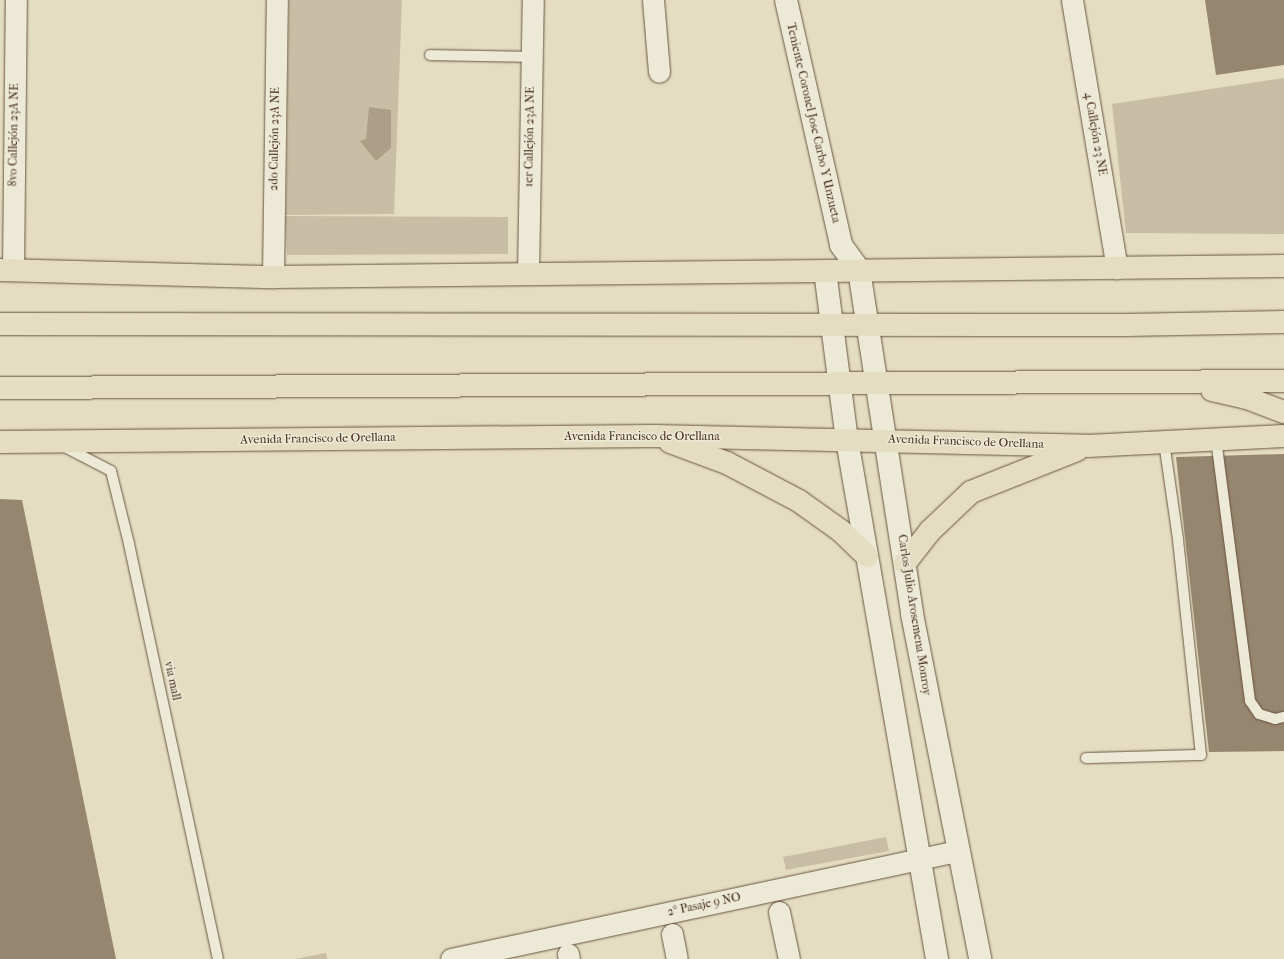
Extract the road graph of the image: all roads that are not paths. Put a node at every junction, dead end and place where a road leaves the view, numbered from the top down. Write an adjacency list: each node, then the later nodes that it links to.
1 (16, 0): 13 (street, 8vo Callejón 23A NE)
2 (277, 0): 17 (street, 2do Callejón 23A NE)
3 (533, 0): 8 (street, 1er Callejón 23A NE)
4 (653, 0): 9 (street)
5 (786, 0): 10 (main road, Teniente Coronel Jose Carbo Y Unzueta)
6 (1072, 0): 12 (street, 4 Callejón 23 NE)
7 (430, 55): 8 (lane)
8 (532, 57): 16 (street, 1er Callejón 23A NE)
9 (659, 72)
10 (841, 245): 14 (main road, Teniente Coronel Jose Carbo Y Unzueta); 15 (main road)
11 (1284, 266): 12 (main road)
12 (1117, 268): 14 (main road)
13 (6, 270): 17 (main road)
14 (859, 270): 15 (main road); 21 (main road, Carlos Julio Arosemena Monroy)
15 (825, 271): 16 (main road); 20 (main road)
16 (528, 274): 17 (main road)
17 (273, 277)
18 (1284, 322): 21 (main road)
19 (0, 324): 20 (main road)
20 (832, 324): 21 (main road); 24 (main road)
21 (868, 325): 25 (main road, Carlos Julio Arosemena Monroy)
22 (1284, 381): 23 (main road)
23 (1180, 382): 25 (main road); 27 (main road)
24 (839, 383): 25 (main road); 26 (main road); 31 (main road)
25 (876, 383): 32 (main road, Carlos Julio Arosemena Monroy)
26 (0, 388)
27 (1284, 412)
28 (654, 436): 31 (main road, Avenida Francisco de Orellana); 34 (main road, Avenida Francisco de Orellana); 37 (main road)
29 (1284, 436): 30 (main road, Avenida Francisco de Orellana)
30 (1216, 439): 35 (main road, Avenida Francisco de Orellana); 39 (lane)
31 (847, 440): 32 (main road, Avenida Francisco de Orellana); 37 (main road)
32 (886, 440): 36 (main road, Avenida Francisco de Orellana); 38 (main road, Carlos Julio Arosemena Monroy)
33 (0, 442): 34 (main road, Avenida Francisco de Orellana)
34 (54, 442): 45 (lane, via mall)
35 (1164, 442): 36 (main road, Avenida Francisco de Orellana); 40 (lane)
36 (1088, 446): 38 (main road)
37 (867, 556): 42 (main road)
38 (905, 563): 41 (main road, Carlos Julio Arosemena Monroy)
39 (1284, 717)
40 (1086, 758)
41 (957, 851): 42 (street, 2° Pasaje 9 NO); 50 (main road, Carlos Julio Arosemena Monroy)
42 (920, 859): 46 (street, 2° Pasaje 9 NO); 49 (main road)
43 (779, 912): 48 (street)
44 (672, 934): 47 (street)
45 (218, 959)
46 (451, 959)
47 (677, 959)
48 (789, 959)
49 (937, 959)
50 (980, 959)

